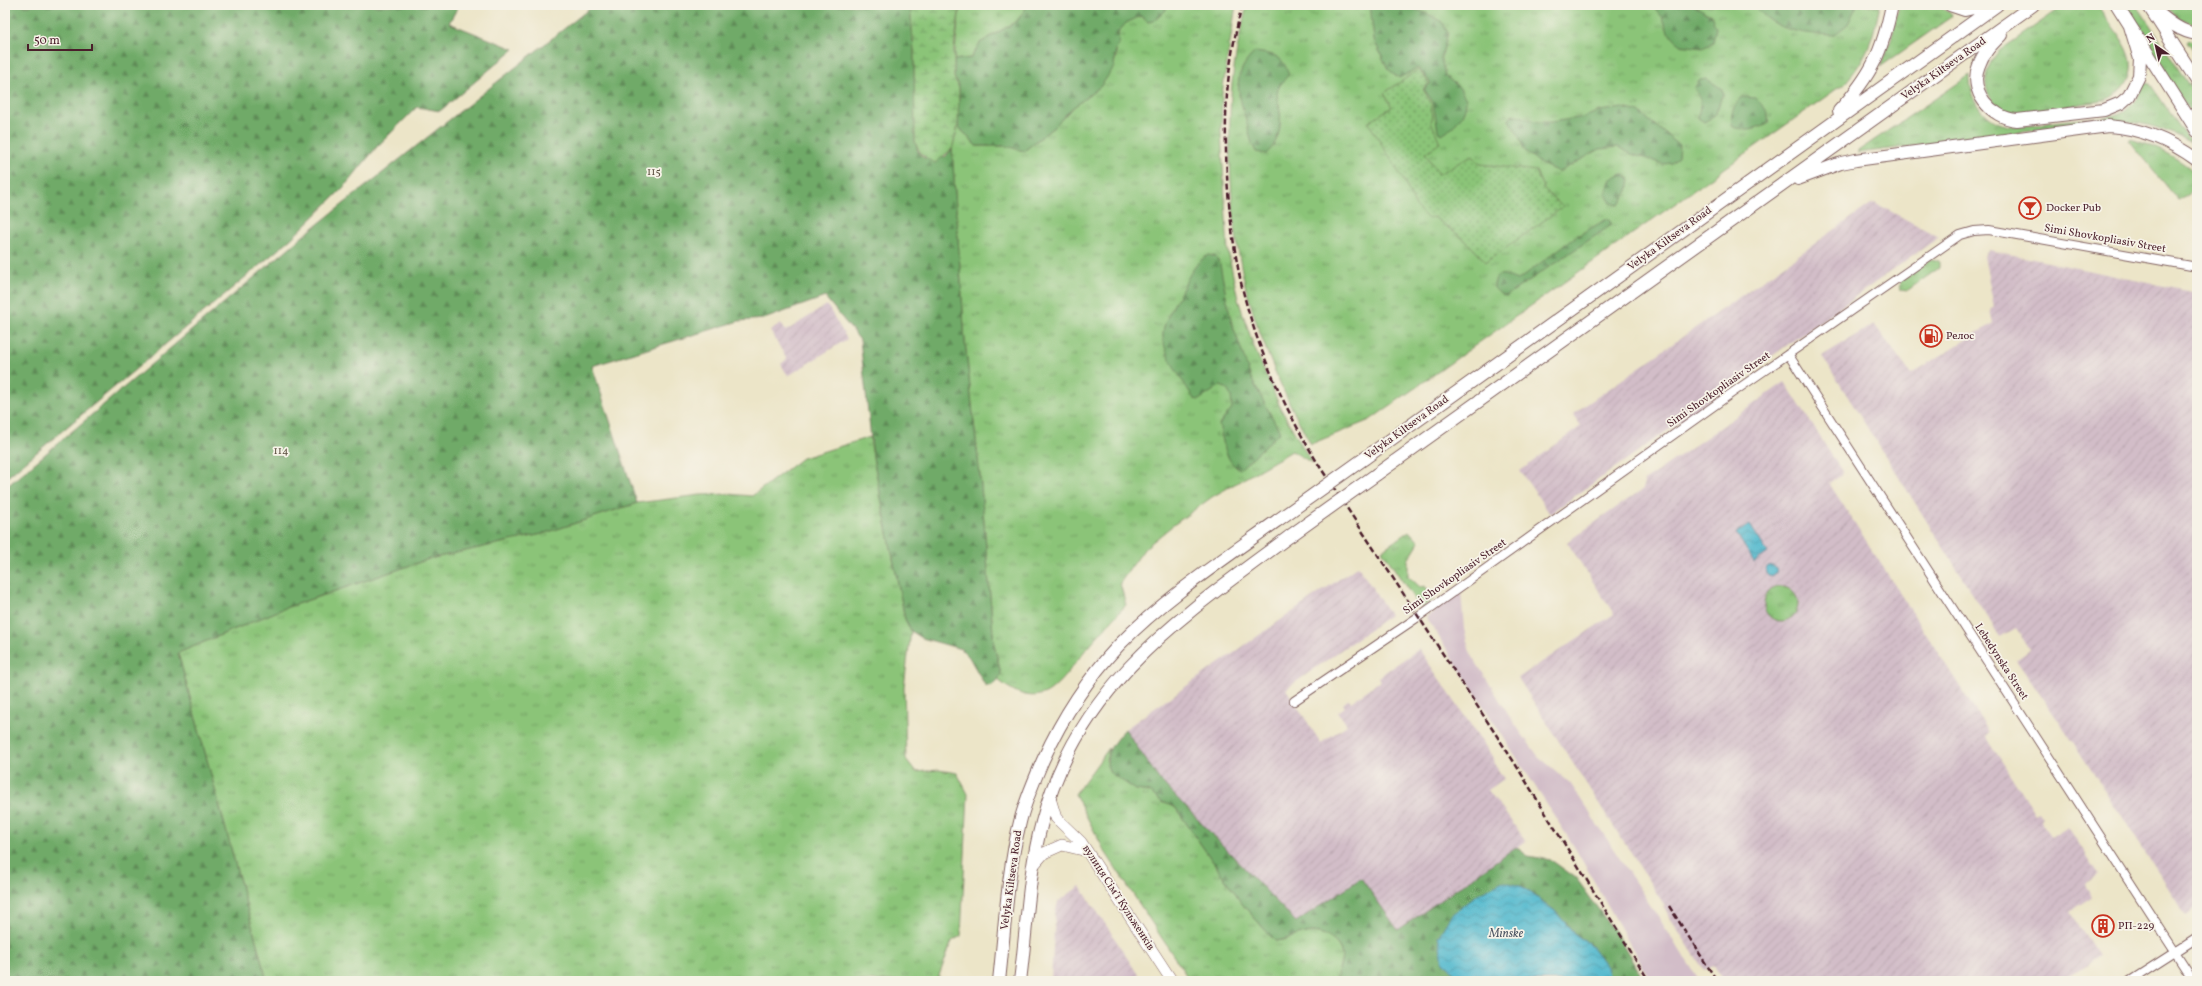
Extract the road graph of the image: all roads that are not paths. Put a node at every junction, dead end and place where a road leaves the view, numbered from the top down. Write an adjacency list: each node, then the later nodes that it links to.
1 (1892, 5): 12 (main road)
2 (1950, 5): 3 (main road)
3 (1987, 5)
4 (1998, 5): 12 (main road, Velyka Kiltseva Road)
5 (2033, 5): 8 (main road, Velyka Kiltseva Road)
6 (2117, 5): 9 (main road)
7 (2149, 5): 10 (main road); 11 (main road)
8 (2016, 17): 9 (main road); 15 (main road, Velyka Kiltseva Road)
9 (2130, 26): 13 (main road)
10 (2197, 34)
11 (2197, 81)
12 (1826, 127): 24 (main road, Velyka Kiltseva Road, bridge)
13 (2197, 131)
14 (2197, 160): 15 (main road)
15 (1776, 188): 19 (main road, Velyka Kiltseva Road, bridge)
16 (2197, 267): 17 (street, Simi Shovkopliasiv Street)
17 (1788, 354): 18 (street, Simi Shovkopliasiv Street); 23 (street, Lebedynska Street)
18 (1294, 701)
19 (1050, 798): 20 (main road, вулиця Сімʼї Кульженків); 21 (main road, Velyka Kiltseva Road)
20 (1087, 851): 21 (main road); 26 (main road, вулиця Сімʼї Кульженків)
21 (1032, 867): 25 (main road, Velyka Kiltseva Road)
22 (2197, 938): 23 (street)
23 (2175, 952): 27 (street); 28 (street, Lebedynska Street)
24 (999, 981)
25 (1020, 981)
26 (1172, 981)
27 (2130, 981)
28 (2194, 981)

